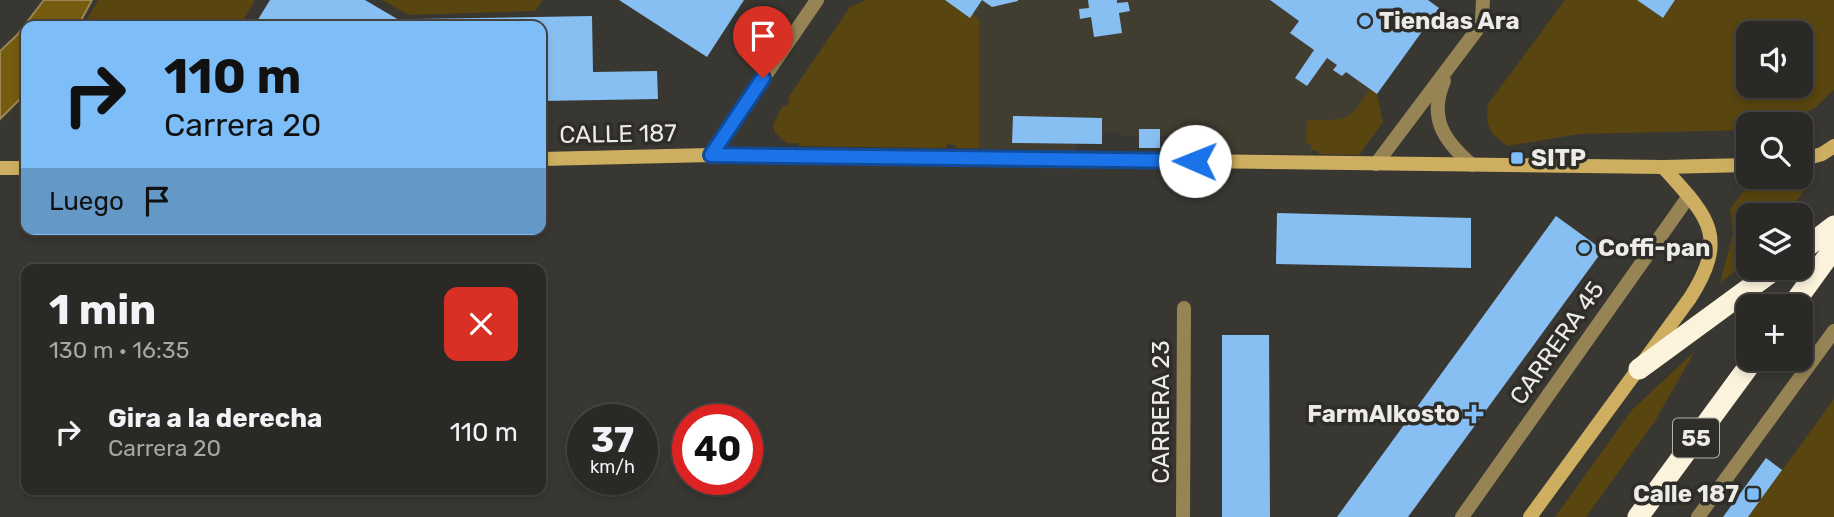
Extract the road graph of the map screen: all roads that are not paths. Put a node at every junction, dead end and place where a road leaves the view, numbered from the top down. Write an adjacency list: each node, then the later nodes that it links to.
1 (817, 0): 5 (street)
2 (1483, 0): 3 (street)
3 (1451, 64): 8 (street); 9 (street)
4 (1834, 146): 6 (street)
5 (711, 155): 7 (street, CALLE 187); 8 (street, CALLE 187)
6 (1813, 157)
7 (546, 159)
8 (1376, 164): 9 (street, CALLE 187)
9 (1472, 165): 11 (street, CALLE 187)
10 (1736, 165): 11 (street, CALLE 187)
11 (1663, 167): 14 (street)
12 (0, 168): 13 (street)
13 (21, 168)
14 (1689, 196): 22 (street); 25 (street, CARRERA 45)
15 (1834, 226): 16 (highway)
16 (1813, 242)
17 (1834, 248): 19 (highway)
18 (1761, 280): 22 (highway)
19 (1801, 294)
20 (1184, 308): 24 (street, CARRERA 23)
21 (1834, 331): 28 (street)
22 (1639, 369): 26 (street)
23 (1745, 371): 27 (highway, 55)
24 (1183, 517)
25 (1462, 517)
26 (1530, 517)
27 (1638, 517)
28 (1698, 517)

